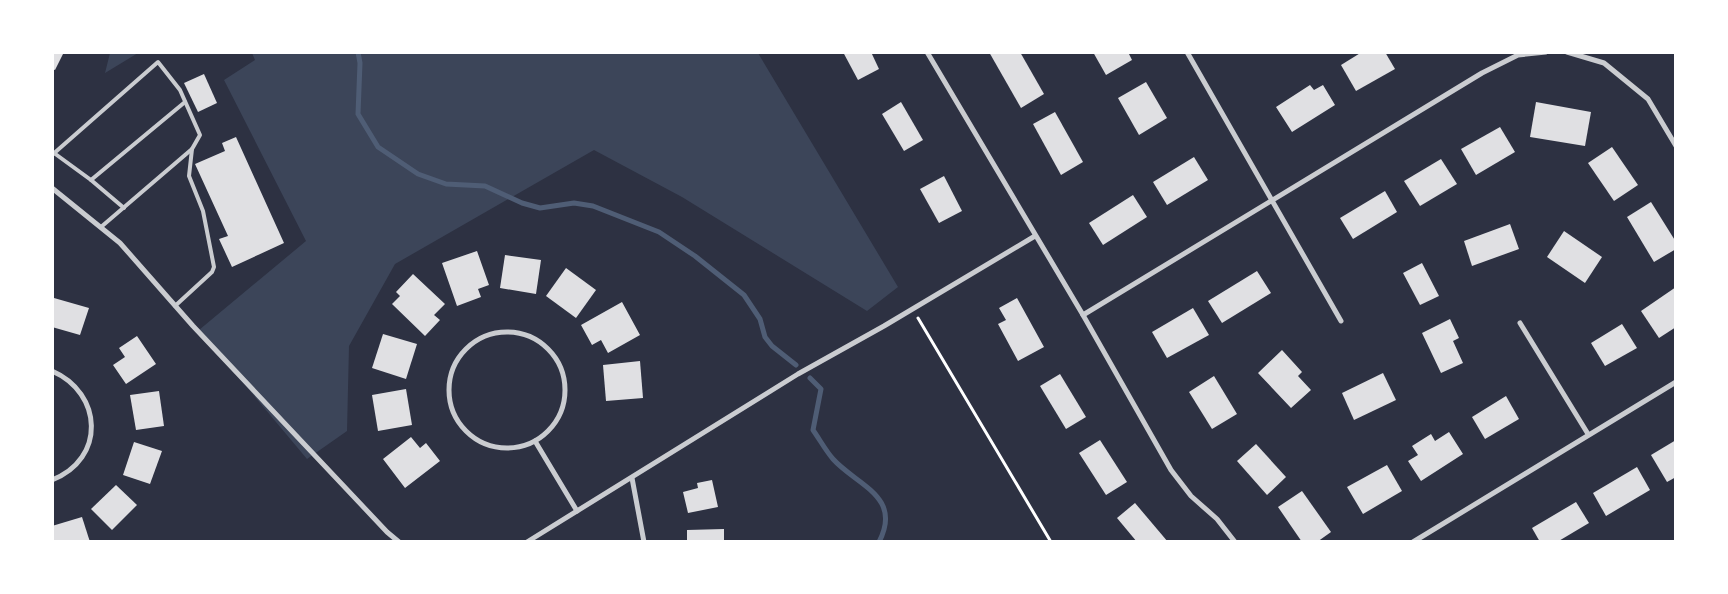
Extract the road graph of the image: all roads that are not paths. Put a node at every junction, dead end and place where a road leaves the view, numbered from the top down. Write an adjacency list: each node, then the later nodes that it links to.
1 (928, 52): 14 (street)
2 (1187, 52): 11 (street)
3 (1546, 52): 11 (street)
4 (1566, 52): 6 (street)
5 (185, 102): 7 (lane); 8 (lane); 9 (lane)
6 (1676, 146)
7 (192, 149): 12 (lane); 15 (lane)
8 (53, 154): 9 (lane)
9 (91, 180): 12 (lane)
10 (52, 188): 13 (street)
11 (1273, 200): 16 (street); 17 (street)
12 (124, 208): 13 (lane)
13 (101, 227): 15 (street)
14 (1034, 236): 16 (street); 23 (street)
15 (176, 306): 26 (street)
16 (1084, 315): 29 (street)
17 (1341, 321)
18 (1520, 323): 21 (street)
19 (52, 370): 24 (street)
20 (1676, 382): 21 (street)
21 (1588, 434): 30 (street)
22 (535, 441): 22 (street); 25 (street)
23 (632, 478): 25 (street); 28 (street)
24 (52, 480)
25 (577, 511): 27 (street)
26 (399, 542)
27 (527, 542)
28 (644, 542)
29 (1235, 542)
30 (1413, 542)

